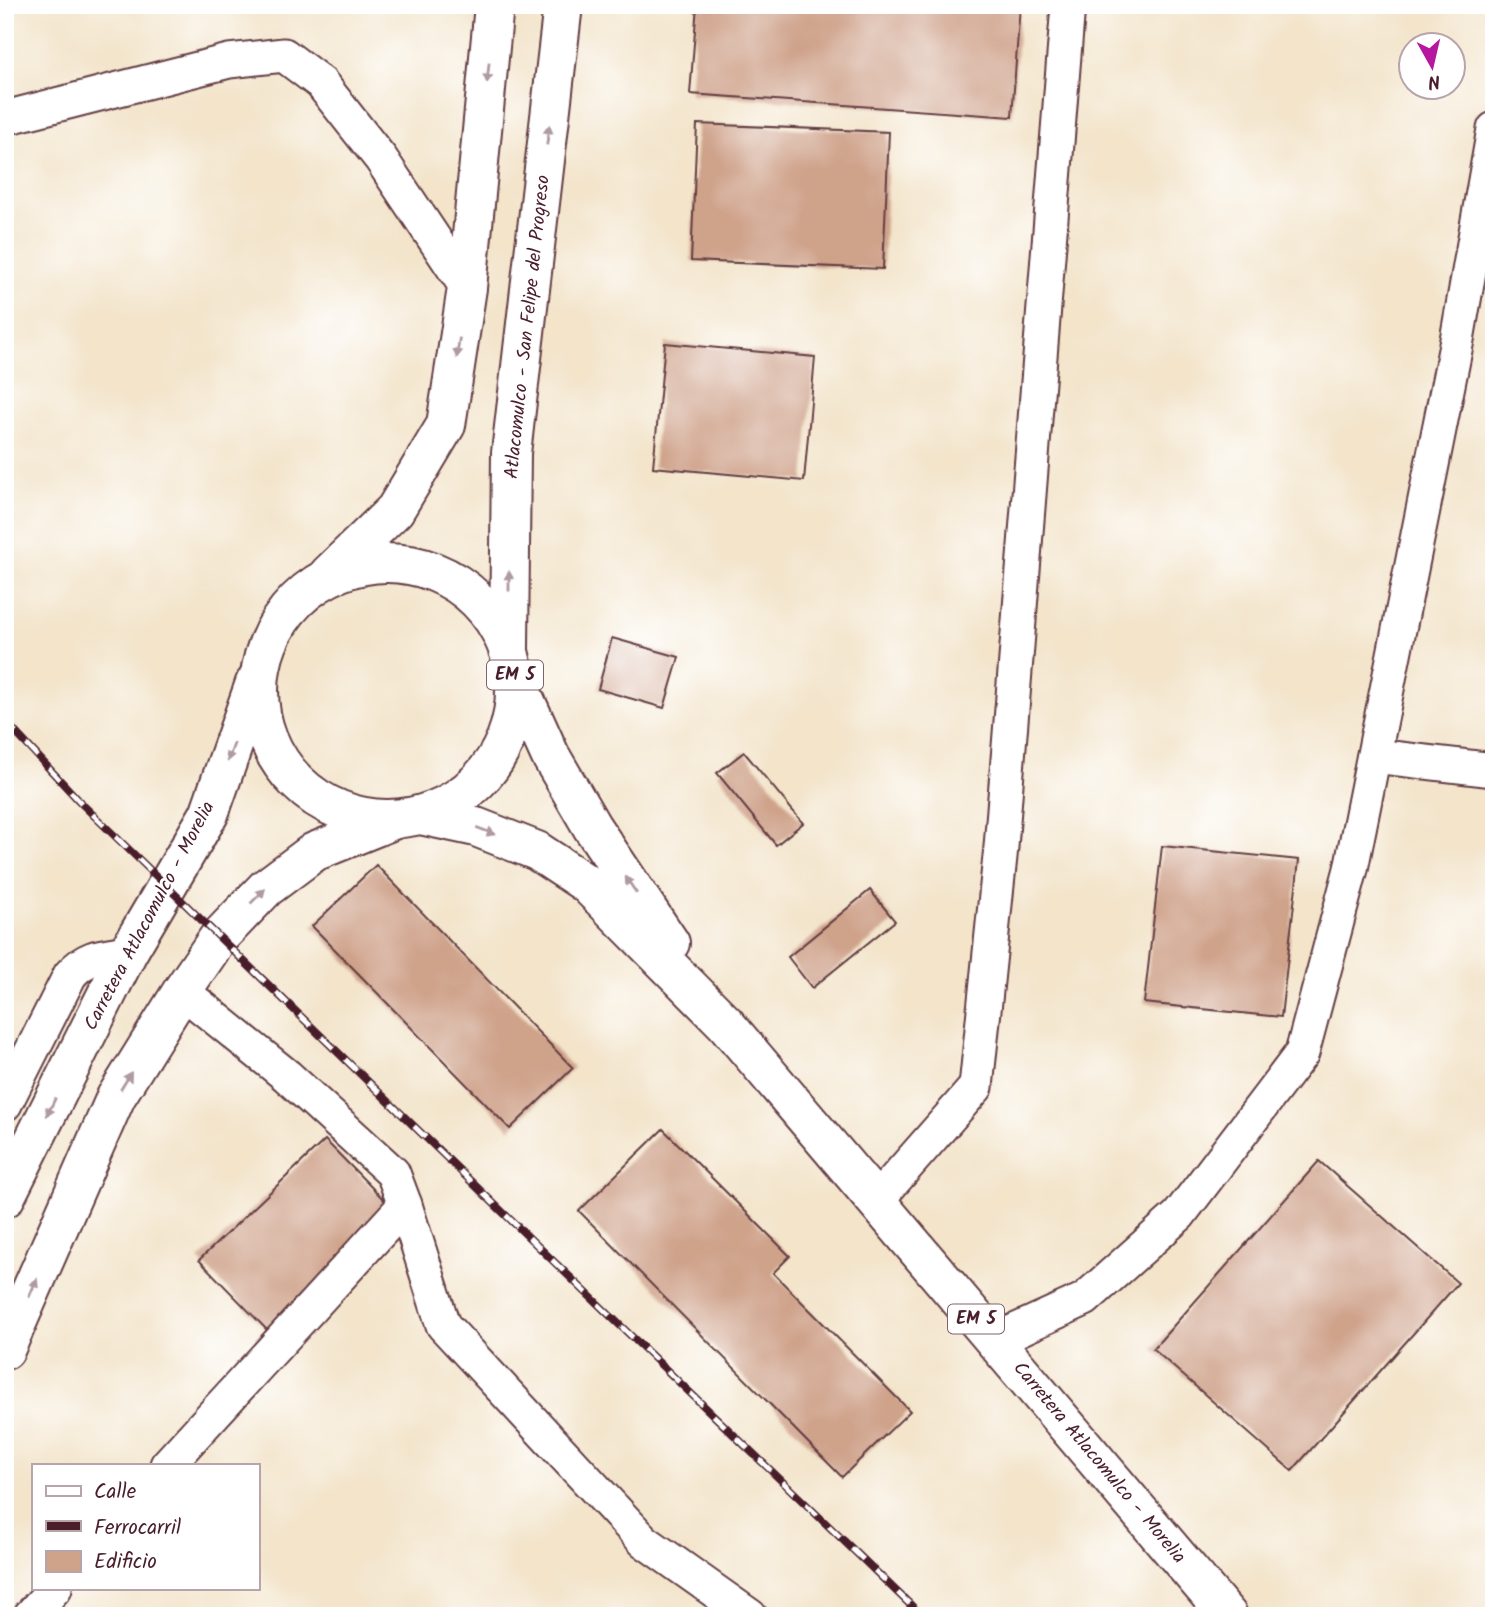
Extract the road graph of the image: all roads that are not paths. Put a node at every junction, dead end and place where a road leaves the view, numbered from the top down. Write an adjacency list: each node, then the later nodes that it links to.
1 (494, 5): 6 (main road, one-way to 6)
2 (563, 5): 9 (main road, Atlacomulco - San Felipe del Progreso, one-way to 2)
3 (1068, 5): 18 (street)
4 (5, 118): 6 (street)
5 (1494, 129): 10 (street)
6 (467, 288): 7 (main road, one-way to 7)
7 (321, 582): 8 (main road, EM 5); 9 (main road, EM 5)
8 (262, 664): 12 (main road, EM 5); 13 (main road, Carretera Atlacomulco - Morelia / EM 5, one-way to 13)
9 (513, 665): 12 (main road, EM 5); 15 (main road, Carretera Atlacomulco - Morelia / EM 5, one-way to 9)
10 (1374, 756): 11 (street); 20 (street)
11 (1494, 770)
12 (408, 817): 14 (main road, EM 5, one-way to 12); 15 (main road, Carretera Atlacomulco - Morelia / EM 5, one-way to 15)
13 (128, 952): 16 (street); 17 (main road, Carretera Atlacomulco - Morelia / EM 5, one-way to 17)
14 (182, 991): 19 (street); 21 (main road, EM 5, one-way to 14)
15 (725, 1023): 18 (main road, Carretera Atlacomulco - Morelia / EM 5)
16 (5, 1104)
17 (5, 1198)
18 (876, 1201): 20 (main road, Carretera Atlacomulco - Morelia / EM 5)
19 (405, 1205): 22 (street); 25 (street)
20 (995, 1340): 26 (main road, Carretera Atlacomulco - Morelia / EM 5)
21 (5, 1350)
22 (168, 1464)
23 (53, 1590): 24 (street)
24 (30, 1616)
25 (750, 1616)
26 (1228, 1616)

